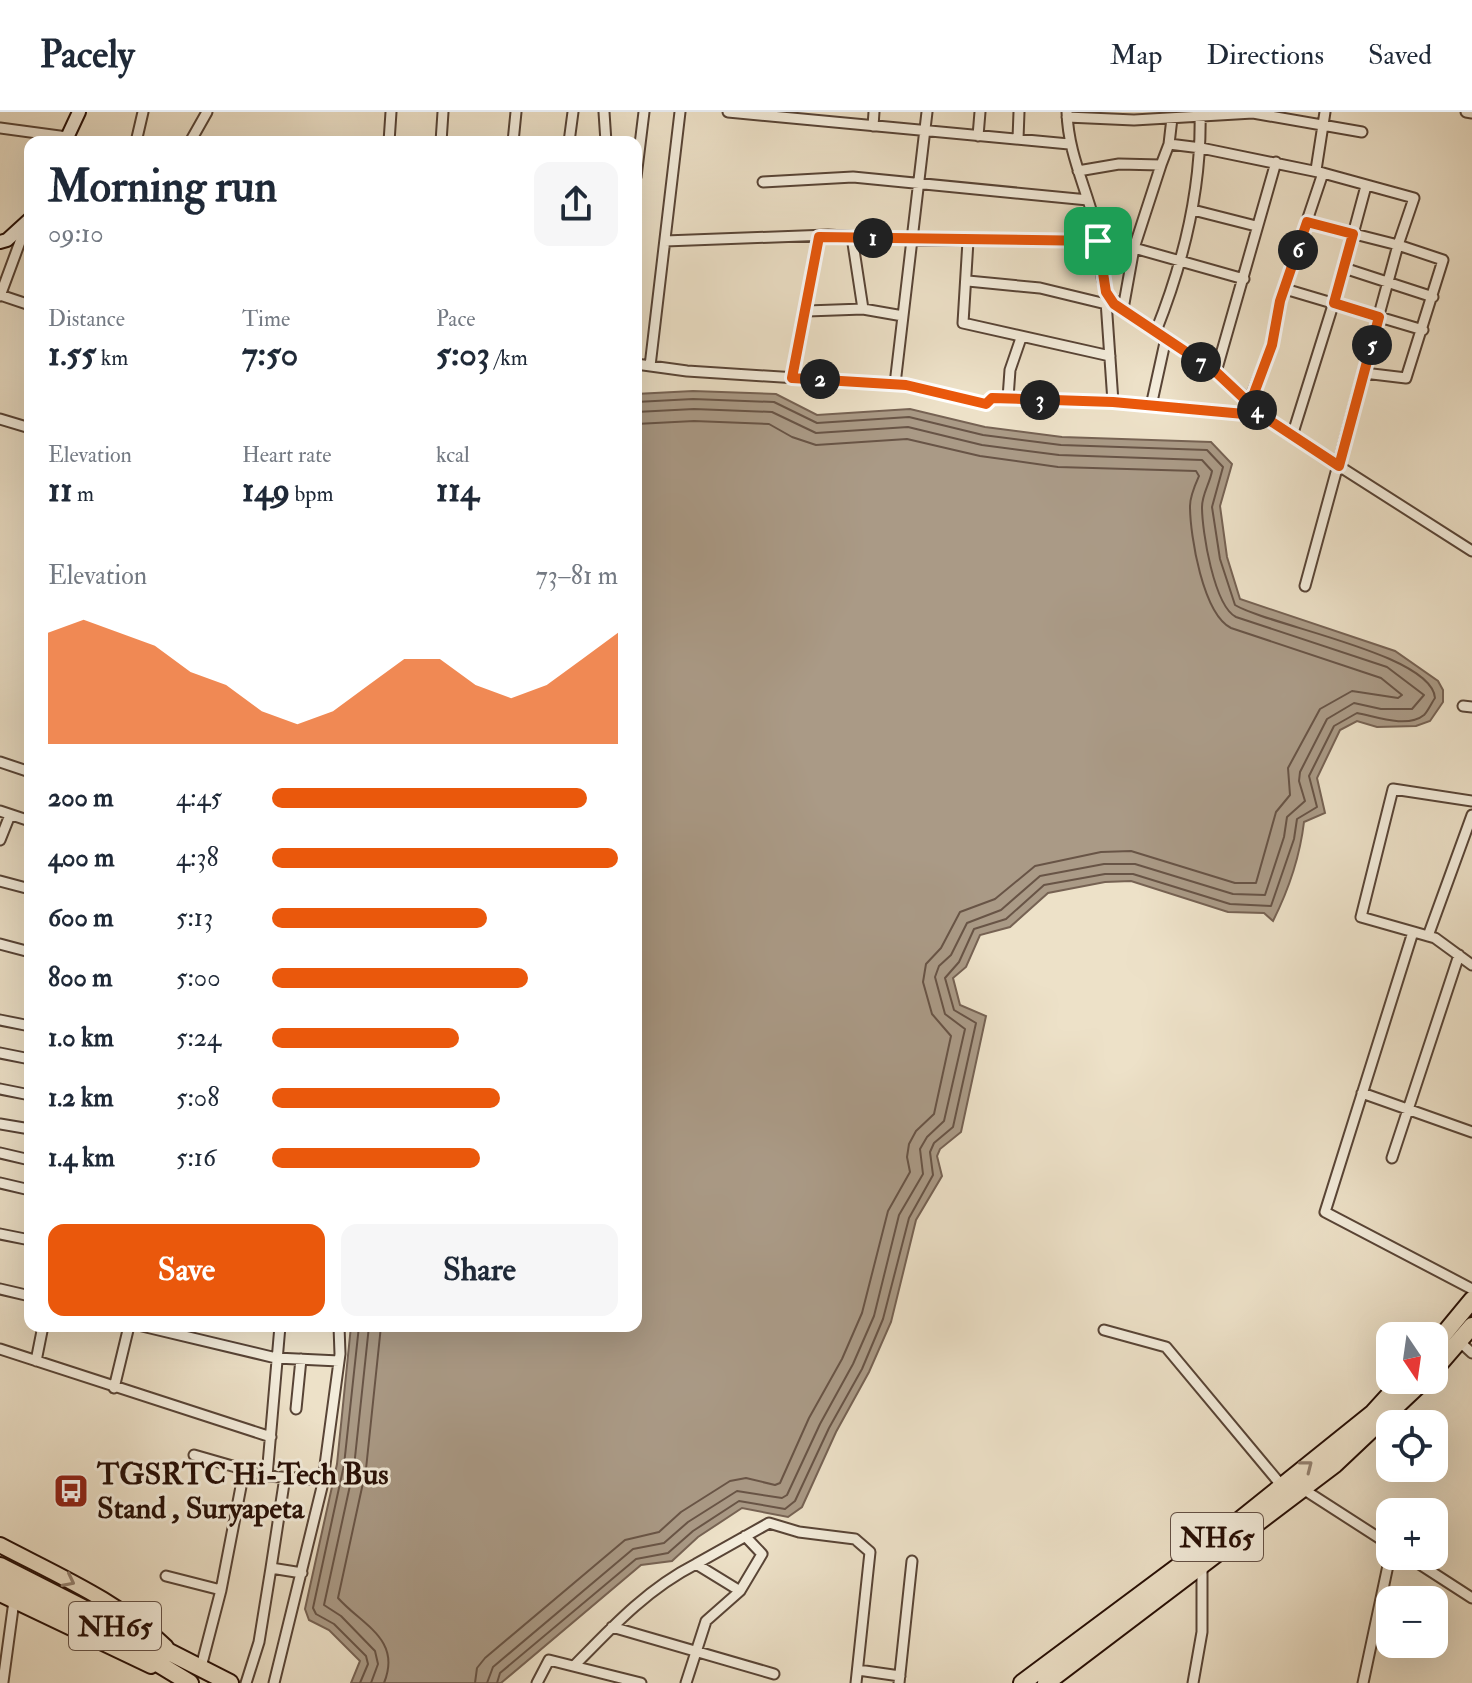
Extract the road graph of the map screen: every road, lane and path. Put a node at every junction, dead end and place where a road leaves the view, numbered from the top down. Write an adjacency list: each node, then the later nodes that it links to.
1 (79, 112): 29 (street)
2 (143, 112): 30 (street)
3 (207, 112): 31 (street)
4 (391, 112): 32 (street)
5 (443, 112): 33 (street)
6 (516, 112): 34 (street)
7 (573, 112): 35 (street)
8 (604, 112): 36 (street)
9 (644, 112): 37 (street)
10 (680, 112): 60 (street)
11 (728, 112): 12 (street)
12 (744, 112): 23 (street)
13 (874, 112): 23 (street)
14 (927, 112): 26 (street)
15 (980, 112): 38 (street)
16 (1019, 112): 39 (street)
17 (1325, 112): 24 (street)
18 (1466, 112): 19 (street)
19 (1472, 113)
20 (1067, 114): 22 (street); 40 (street)
21 (1200, 114): 22 (street); 24 (street); 42 (street)
22 (1172, 118): 41 (street)
23 (873, 126): 26 (street)
24 (1325, 126): 27 (street); 46 (street)
25 (0, 128): 28 (street)
26 (925, 131): 38 (street); 48 (street)
27 (1362, 132)
28 (44, 136)
29 (68, 136)
30 (137, 136)
31 (193, 136)
32 (389, 136)
33 (441, 136)
34 (514, 136)
35 (570, 136)
36 (606, 136)
37 (641, 136)
38 (978, 136): 39 (street)
39 (1018, 139): 40 (street)
40 (1069, 144): 45 (street)
41 (1169, 144): 42 (street); 44 (street)
42 (1201, 148): 43 (street); 51 (street)
43 (1276, 162): 46 (street); 54 (street)
44 (1161, 165): 45 (street); 65 (street)
45 (1078, 171): 50 (street)
46 (1320, 172): 49 (street); 52 (street)
47 (763, 182): 48 (street)
48 (920, 182): 50 (street); 59 (street)
49 (1366, 186): 56 (street); 64 (street)
50 (1088, 200): 62 (street)
51 (1193, 210): 54 (street); 66 (street)
52 (1307, 222): 56 (street); 71 (street)
53 (24, 225): 63 (street)
54 (1256, 226): 68 (street)
55 (24, 234): 72 (street)
56 (1353, 234): 64 (street); 67 (street)
57 (819, 237): 58 (street); 60 (street); 78 (street)
58 (852, 237): 59 (street); 77 (street)
59 (912, 240): 61 (street); 79 (street)
60 (665, 241): 87 (street)
61 (968, 241): 62 (street); 69 (street)
62 (1098, 241): 76 (street)
63 (0, 242)
64 (1398, 245): 70 (street); 73 (street)
65 (1134, 248): 66 (street); 76 (street)
66 (1182, 260): 68 (street); 82 (street)
67 (1344, 268): 70 (street); 75 (street)
68 (1244, 279): 88 (street)
69 (968, 281): 76 (street); 83 (street)
70 (1388, 282): 73 (street); 80 (street)
71 (1285, 289): 75 (street); 94 (street)
72 (0, 295): 74 (street)
73 (1433, 297): 81 (street)
74 (24, 303)
75 (1334, 303): 80 (street); 98 (street)
76 (1114, 306): 82 (street); 85 (street)
77 (863, 309): 78 (street); 79 (street)
78 (807, 311): 90 (street)
79 (903, 316): 91 (street)
80 (1379, 317): 81 (street); 89 (street)
81 (1423, 330): 89 (street)
82 (1156, 331): 84 (street)
83 (1021, 338): 85 (street); 92 (street)
84 (1166, 338): 88 (street); 95 (street)
85 (1110, 356): 93 (street)
86 (642, 365): 87 (street)
87 (650, 366): 90 (street)
88 (1216, 372): 94 (street)
89 (1364, 373): 99 (street)
90 (792, 378): 91 (street)
91 (895, 384): 92 (street)
92 (1008, 398): 93 (street)
93 (1113, 402): 95 (street)
94 (1250, 404): 95 (street); 98 (street)
95 (1151, 406)
96 (0, 419): 97 (street)
97 (24, 426)
98 (1292, 436): 99 (street)
99 (1339, 466): 100 (street); 101 (street)
100 (1472, 551)
101 (1305, 586)
102 (0, 762): 103 (street)
103 (24, 770)
104 (1472, 801): 110 (street)
105 (5, 813): 107 (street)
106 (1472, 815): 111 (street)
107 (0, 840)
108 (0, 881): 109 (street)
109 (24, 887)
110 (1413, 932): 111 (street); 121 (street)
111 (1428, 936): 114 (street)
112 (0, 944): 113 (street)
113 (24, 950)
114 (1459, 955): 115 (street); 123 (street)
115 (1472, 965)
116 (0, 1020): 117 (street)
117 (24, 1025)
118 (0, 1053): 119 (street)
119 (24, 1058)
120 (0, 1089): 122 (street)
121 (1362, 1093): 123 (street); 135 (street)
122 (24, 1094)
123 (1408, 1109): 126 (street); 128 (street)
124 (0, 1124): 125 (street)
125 (24, 1128)
126 (1472, 1132)
127 (0, 1153): 129 (street)
128 (1392, 1158)
129 (24, 1159)
130 (0, 1183): 131 (street)
131 (24, 1189)
132 (0, 1234): 133 (street)
133 (24, 1239)
134 (0, 1289): 136 (street)
135 (1472, 1289)
136 (24, 1295)
137 (1472, 1300): 139 (highway)
138 (1472, 1326): 146 (highway)
139 (1448, 1329)
140 (1104, 1330): 163 (street)
141 (42, 1332): 151 (street)
142 (128, 1332): 153 (street)
143 (167, 1332): 148 (street)
144 (279, 1332): 148 (street)
145 (339, 1332): 152 (street)
146 (1466, 1347): 150 (highway)
147 (0, 1349): 151 (street)
148 (276, 1358): 149 (street); 157 (street)
149 (301, 1359): 152 (street); 156 (street)
150 (1448, 1360)
151 (36, 1361): 153 (street)
152 (339, 1361): 162 (street)
153 (114, 1388): 157 (street)
154 (1390, 1394): 163 (highway, NH65, one-way to 154)
155 (1409, 1394): 164 (highway, NH65)
156 (296, 1409)
157 (271, 1437): 160 (street)
158 (194, 1455): 159 (street)
159 (244, 1471): 160 (street); 178 (street)
160 (267, 1476): 161 (street)
161 (285, 1477): 162 (street); 172 (street)
162 (323, 1480): 175 (street)
163 (1282, 1486): 200 (highway, NH65)
164 (1303, 1489): 166 (street); 171 (highway, NH65)
165 (745, 1536): 169 (street); 179 (street); 188 (street)
166 (1376, 1536)
167 (0, 1545): 185 (main road, one-way to 185)
168 (912, 1561): 190 (street)
169 (696, 1564): 179 (street); 183 (street)
170 (0, 1566): 185 (highway, NH65)
171 (1202, 1566): 201 (highway, NH65); 202 (street)
172 (271, 1568): 175 (street); 194 (street)
173 (1387, 1570): 203 (street)
174 (1429, 1570): 181 (street)
175 (302, 1573): 195 (street)
176 (166, 1576): 178 (street)
177 (0, 1582): 192 (highway, NH65)
178 (221, 1590): 187 (street)
179 (740, 1591): 184 (street)
180 (0, 1594): 182 (main road)
181 (1472, 1598)
182 (14, 1601): 191 (street); 192 (main road)
183 (612, 1627): 184 (street); 186 (street)
184 (696, 1653): 189 (street); 198 (street)
185 (174, 1655): 187 (highway, NH65)
186 (574, 1666): 196 (street); 197 (street)
187 (201, 1667): 193 (highway, NH65)
188 (858, 1670): 190 (street); 199 (street)
189 (774, 1674)
190 (899, 1679)
191 (2, 1682)
192 (189, 1683)
193 (230, 1683)
194 (246, 1683)
195 (274, 1683)
196 (537, 1683)
197 (641, 1683)
198 (686, 1683)
199 (856, 1683)
200 (1022, 1683)
201 (1046, 1683)
202 (1193, 1683)
203 (1363, 1683)

